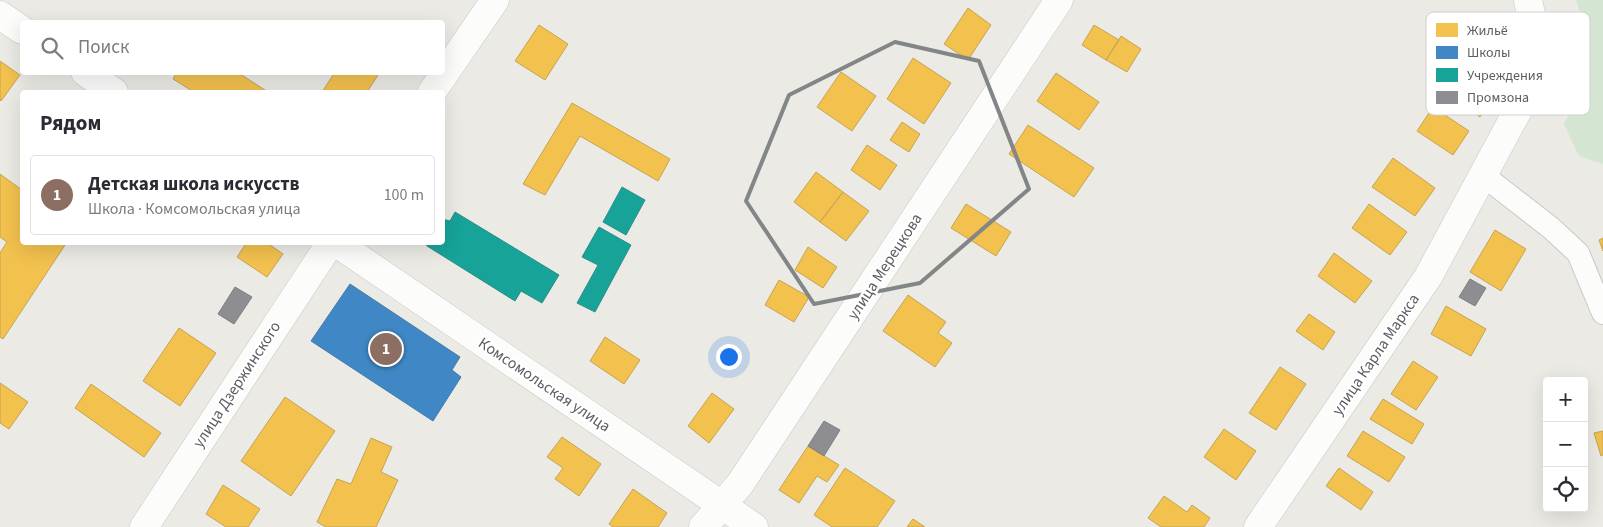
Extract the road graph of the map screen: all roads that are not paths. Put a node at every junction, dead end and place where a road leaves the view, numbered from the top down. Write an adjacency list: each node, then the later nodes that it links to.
1 (495, 0): 5 (street)
2 (1059, 0): 15 (street, улица Мерецкова)
3 (0, 15): 4 (street)
4 (20, 29)
5 (445, 73)
6 (89, 75): 8 (street)
7 (444, 75): 9 (street)
8 (111, 90)
9 (433, 90)
10 (1516, 115): 11 (street, улица Карла Маркса)
11 (1484, 176): 14 (street); 19 (street, улица Карла Маркса)
12 (328, 245): 16 (street, улица Дзержинского)
13 (339, 245): 15 (street, Комсомольская улица)
14 (1603, 313)
15 (721, 505): 17 (street, улица Мерецкова); 18 (street, Комсомольская улица)
16 (144, 527)
17 (703, 527)
18 (754, 527)
19 (1258, 527)

